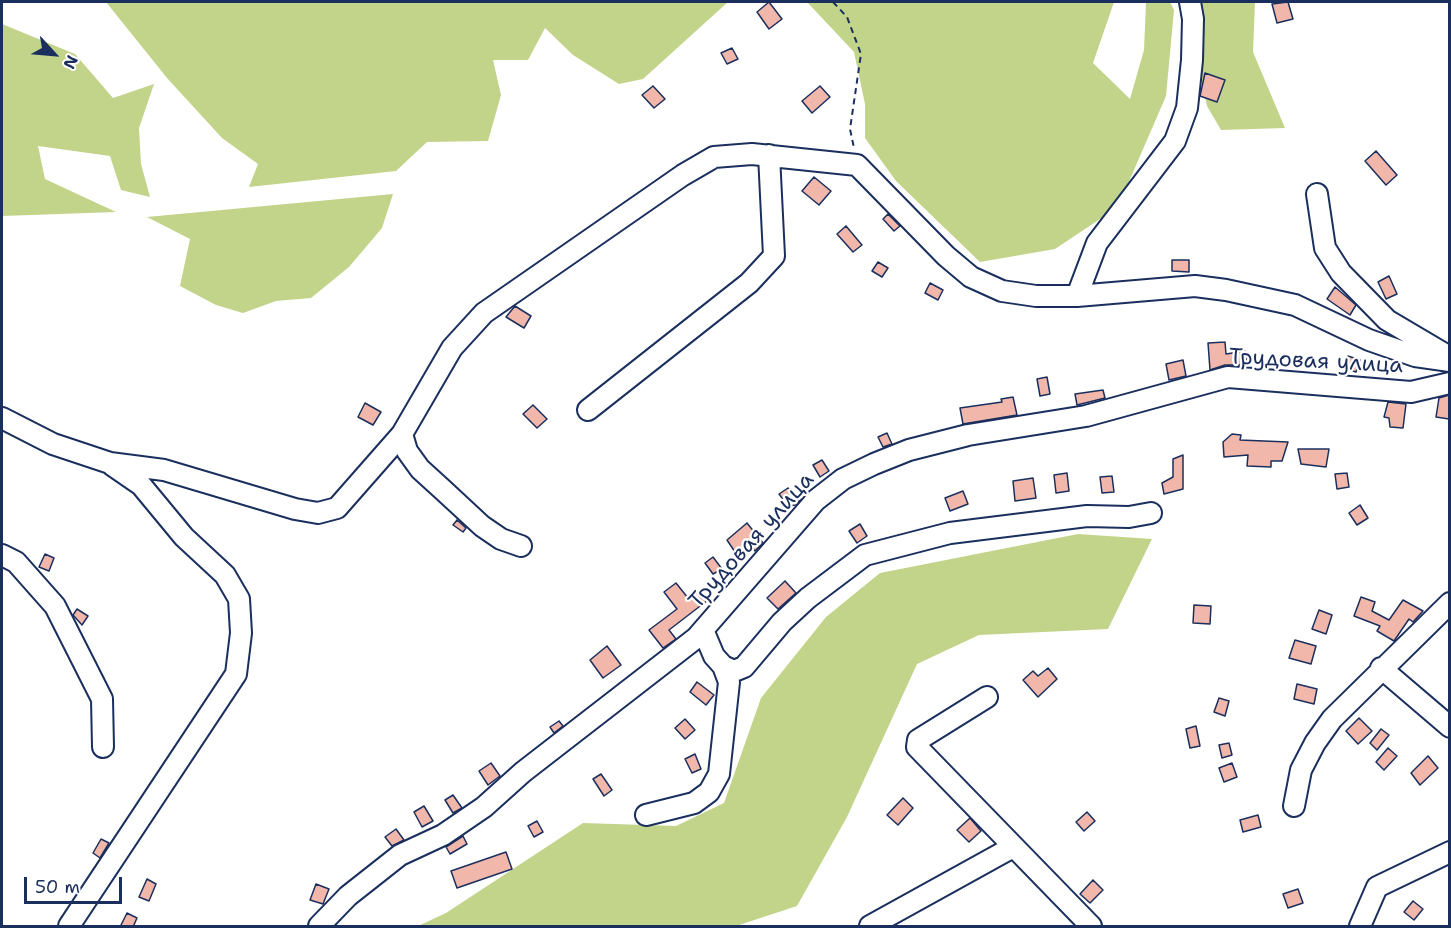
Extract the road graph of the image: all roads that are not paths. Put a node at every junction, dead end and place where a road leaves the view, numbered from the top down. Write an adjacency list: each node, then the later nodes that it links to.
1 (1190, 2): 4 (street)
2 (769, 155): 4 (street); 8 (street); 10 (street)
3 (1317, 194): 5 (street)
4 (1077, 296): 6 (street)
5 (1449, 356)
6 (1449, 361)
7 (1449, 383): 16 (street, Трудовая улица)
8 (588, 410)
9 (2, 418): 11 (street)
10 (402, 434): 11 (street); 13 (street)
11 (110, 463): 26 (street)
12 (1151, 513): 17 (street)
13 (520, 546)
14 (2, 555): 21 (street)
15 (1449, 603): 18 (street)
16 (703, 630): 17 (street); 27 (street, Трудовая улица)
17 (723, 666): 23 (street)
18 (1381, 668): 20 (street); 22 (street)
19 (987, 697): 24 (street)
20 (1449, 727)
21 (103, 747)
22 (1294, 806)
23 (646, 815)
24 (1013, 847): 28 (street); 29 (street)
25 (1449, 852): 30 (street)
26 (69, 927)
27 (319, 927)
28 (870, 927)
29 (1091, 927)
30 (1360, 927)

